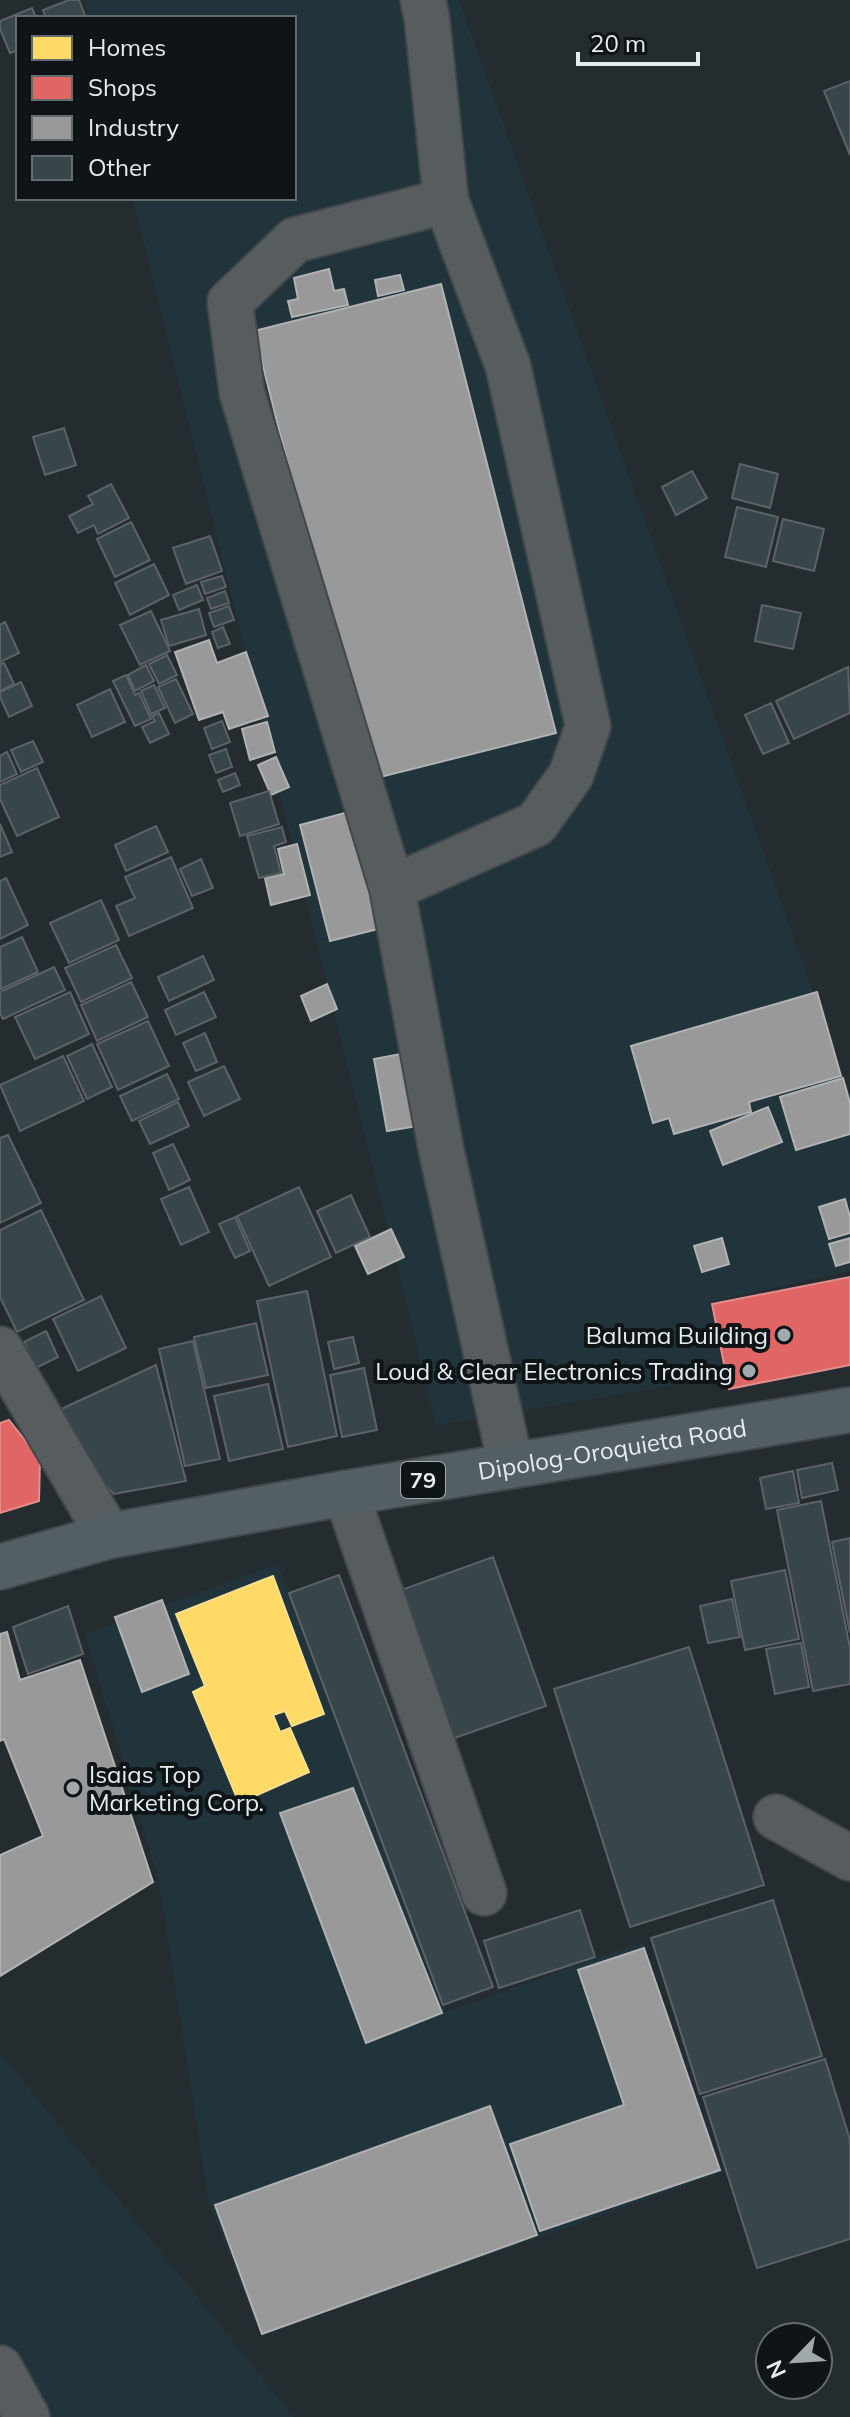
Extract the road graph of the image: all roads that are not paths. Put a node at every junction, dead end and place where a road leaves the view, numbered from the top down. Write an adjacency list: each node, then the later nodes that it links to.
1 (423, 0): 2 (street)
2 (446, 201): 3 (street); 3 (street)
3 (392, 888): 6 (street)
4 (0, 1349): 8 (street)
5 (850, 1410): 6 (main road, Dipolog-Oroquieta Road / 79)
6 (511, 1466): 7 (main road, Dipolog-Oroquieta Road / 79)
7 (346, 1493): 8 (main road, Dipolog-Oroquieta Road / 79); 12 (street)
8 (109, 1536): 9 (main road, Dipolog-Oroquieta Road / 79)
9 (0, 1567)
10 (776, 1817): 11 (street)
11 (850, 1858)
12 (484, 1893)
13 (0, 2368): 14 (street)
14 (27, 2417)

